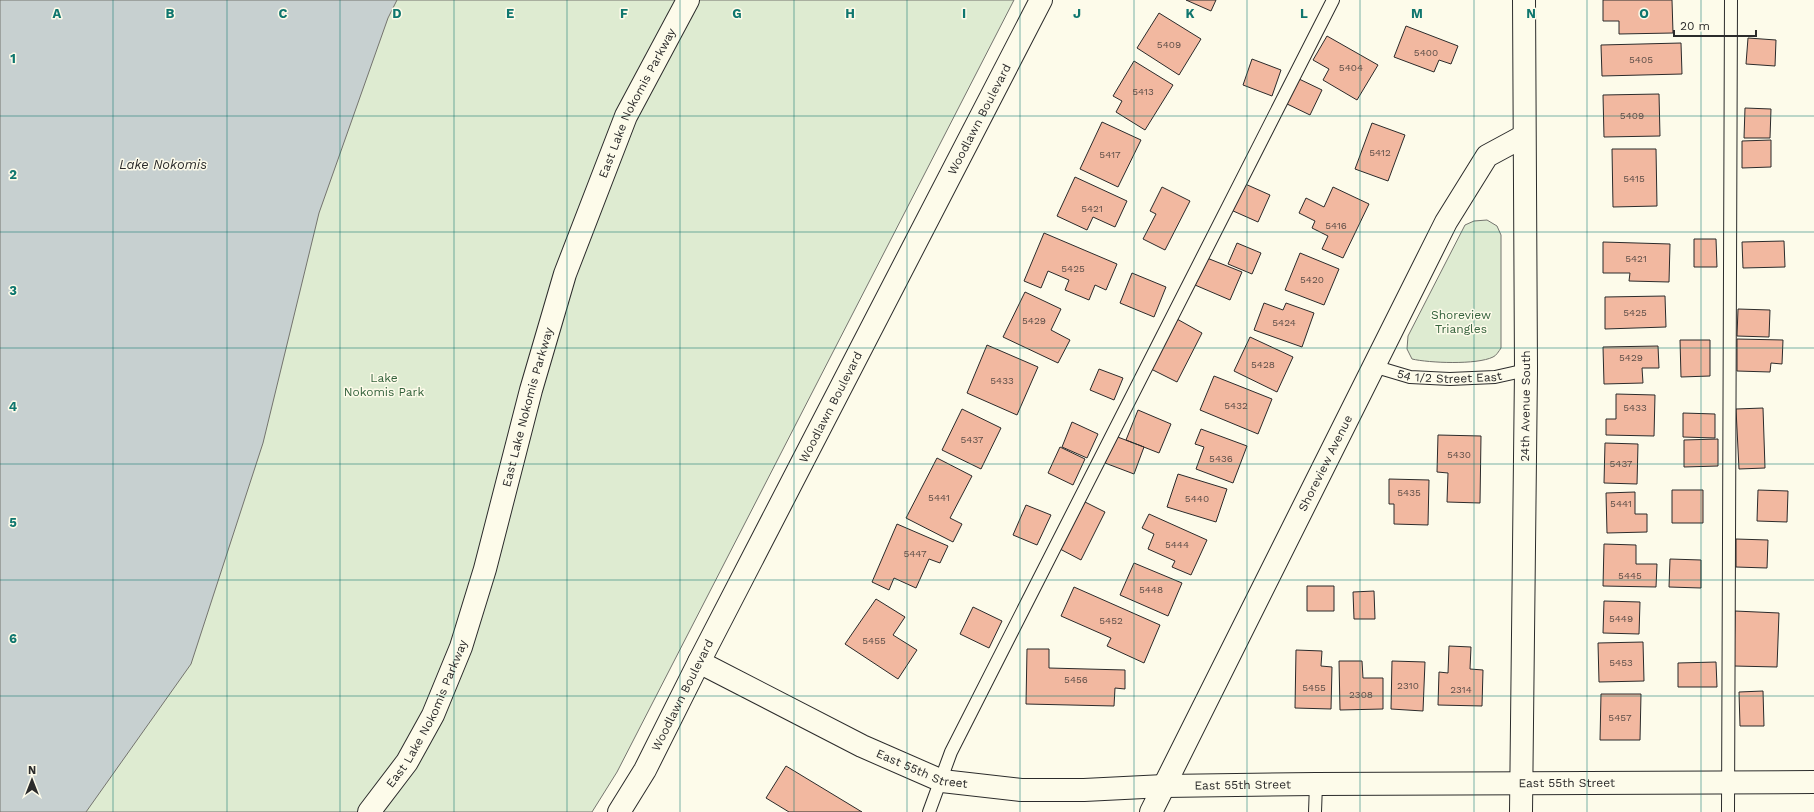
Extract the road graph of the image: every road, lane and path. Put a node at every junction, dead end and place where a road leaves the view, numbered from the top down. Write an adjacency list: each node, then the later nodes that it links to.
1 (688, 0): 16 (street, East Lake Nokomis Parkway)
2 (1041, 0): 9 (street, Woodlawn Boulevard)
3 (1332, 0): 10 (lane)
4 (1524, 0): 6 (street, 24th Avenue South)
5 (1731, 0): 11 (lane)
6 (1524, 136): 7 (street, Shoreview Avenue); 8 (street, 24th Avenue South)
7 (1373, 366): 8 (lane, 54 1/2 Street East); 15 (street, Shoreview Avenue)
8 (1526, 370): 13 (street, 24th Avenue South)
9 (699, 662): 10 (street, East 55th Street); 17 (street, Woodlawn Boulevard)
10 (942, 780): 15 (street, East 55th Street); 18 (lane)
11 (1728, 782): 12 (street, East 55th Street); 13 (street, East 55th Street); 22 (lane)
12 (1814, 782)
13 (1522, 783): 14 (street, East 55th Street); 21 (street, 24th Avenue South)
14 (1316, 784): 15 (street, East 55th Street); 20 (lane)
15 (1164, 786): 19 (street, Shoreview Avenue)
16 (369, 812)
17 (618, 812)
18 (929, 812)
19 (1151, 812)
20 (1315, 812)
21 (1521, 812)
22 (1728, 812)

